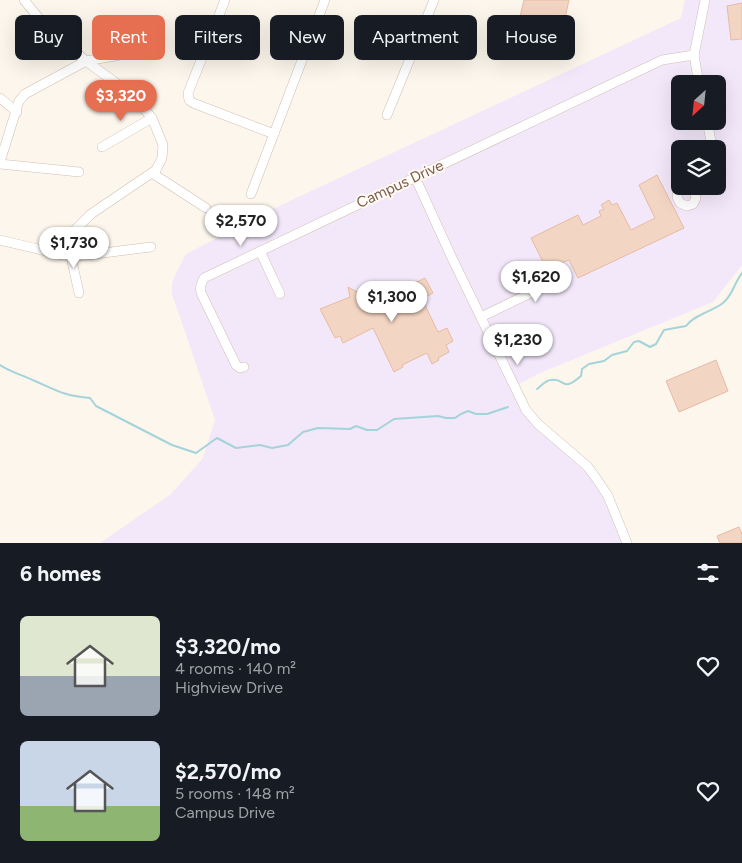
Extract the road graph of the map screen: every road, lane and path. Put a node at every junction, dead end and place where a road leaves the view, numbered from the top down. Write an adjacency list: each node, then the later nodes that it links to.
1 (24, 0): 8 (street)
2 (225, 0): 14 (street)
3 (325, 0): 14 (street)
4 (434, 0): 12 (street)
5 (705, 0): 6 (street)
6 (694, 55): 9 (street); 19 (street, Campus Drive)
7 (92, 60): 8 (street)
8 (86, 61): 11 (street); 13 (street)
9 (697, 75)
10 (0, 98): 11 (street)
11 (17, 112): 16 (street)
12 (387, 115)
13 (152, 118): 15 (street); 18 (street)
14 (274, 134): 20 (street)
15 (102, 147)
16 (0, 163): 17 (street)
17 (79, 172)
18 (152, 173): 21 (street); 25 (street)
19 (415, 177): 24 (street, Campus Drive); 29 (street)
20 (251, 194)
21 (206, 208)
22 (0, 240): 25 (street)
23 (151, 247): 25 (street)
24 (260, 251): 28 (street); 30 (street, Campus Drive)
25 (71, 257): 27 (street)
26 (557, 268): 29 (street)
27 (79, 293)
28 (280, 294)
29 (481, 317): 31 (street)
30 (244, 367)
31 (627, 543)

